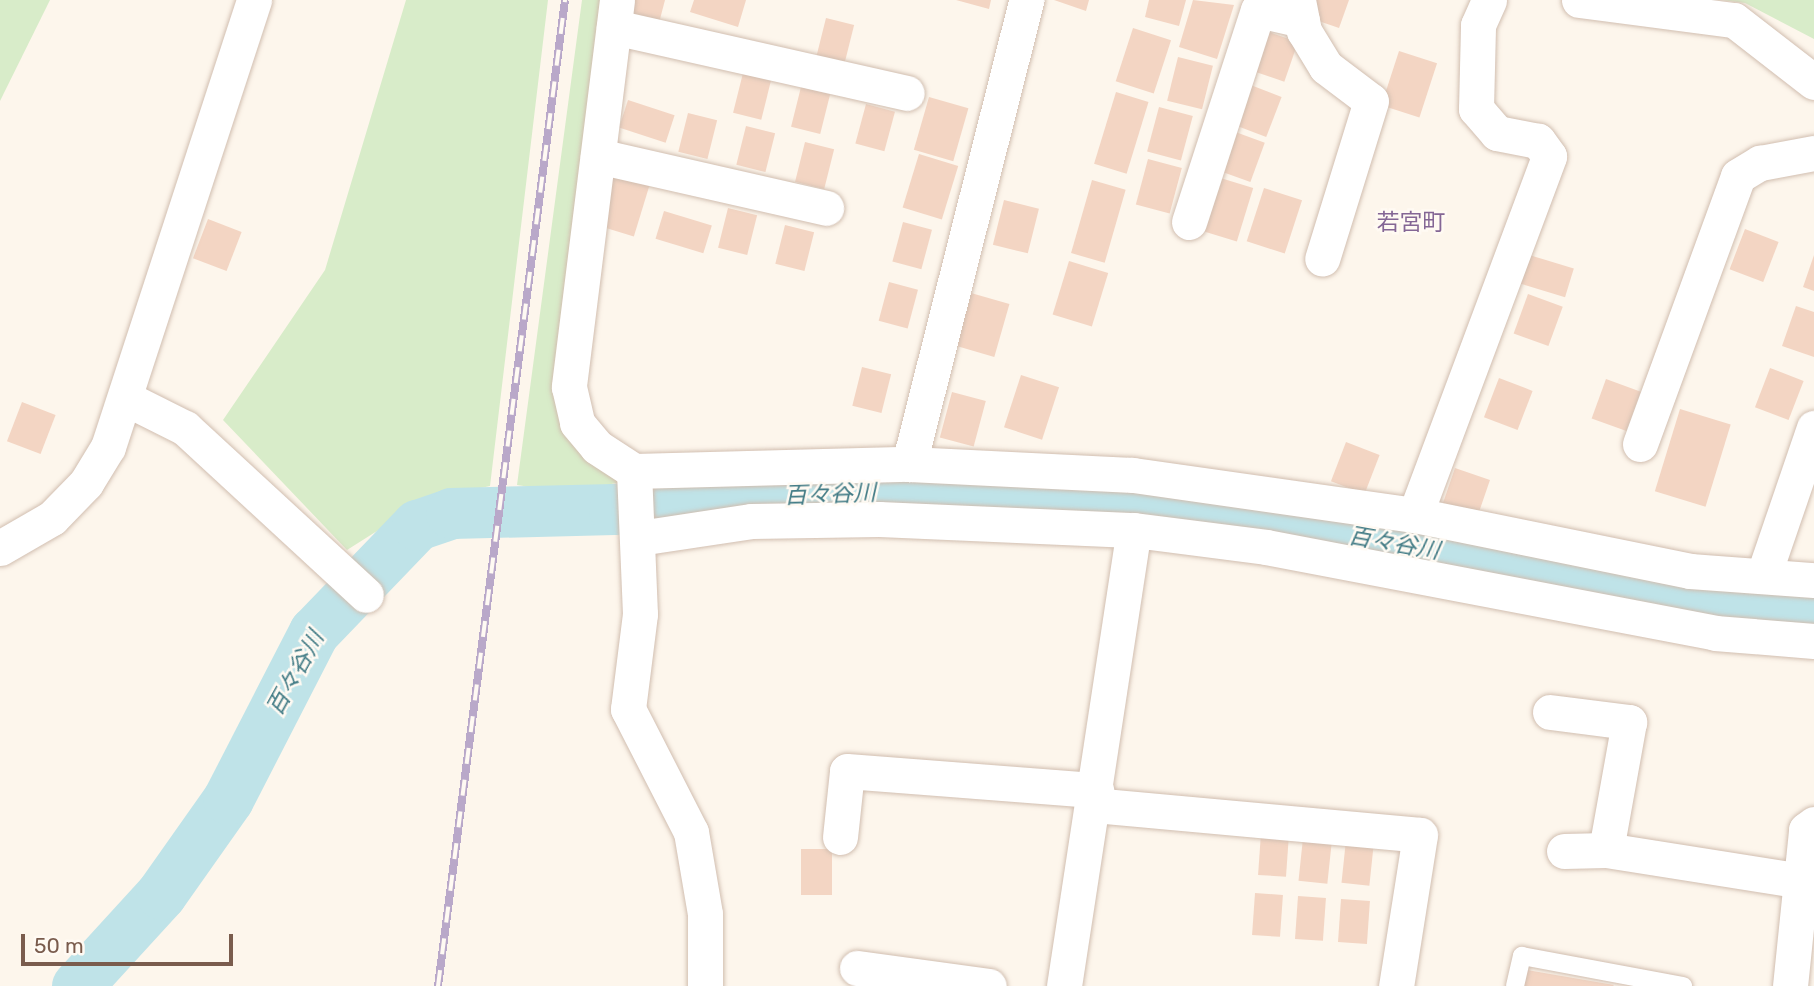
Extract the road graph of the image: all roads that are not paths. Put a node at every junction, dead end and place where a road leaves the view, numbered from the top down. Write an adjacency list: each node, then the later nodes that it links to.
1 (254, 0): 14 (street)
2 (1027, 0): 17 (street)
3 (1489, 0): 19 (street)
4 (1579, 0): 7 (street)
5 (1300, 10): 12 (street); 13 (street)
6 (615, 14): 8 (street); 10 (street)
7 (1814, 82)
8 (907, 93)
9 (1814, 153): 16 (street)
10 (597, 156): 11 (street); 18 (street)
11 (826, 208)
12 (1189, 222)
13 (1322, 259)
14 (125, 398): 22 (street); 25 (street)
15 (1814, 428): 23 (street)
16 (1640, 444)
17 (909, 464): 18 (street); 19 (street)
18 (634, 471): 21 (street)
19 (1416, 515): 24 (street)
20 (1134, 530): 21 (street); 26 (street); 28 (street)
21 (639, 538): 36 (street)
22 (0, 548)
23 (1767, 565)
24 (1814, 580)
25 (366, 595)
26 (1814, 641)
27 (1550, 712): 31 (street)
28 (1095, 798): 30 (street); 38 (street); 39 (street)
29 (1814, 824): 33 (street)
30 (840, 837)
31 (1606, 850): 32 (street); 33 (street)
32 (1564, 851)
33 (1801, 881): 34 (street)
34 (1804, 950): 42 (street)
35 (857, 968): 37 (street)
36 (705, 986)
37 (989, 986)
38 (1064, 986)
39 (1396, 986)
40 (1515, 986): 41 (lane)
41 (1683, 986)
42 (1790, 986)

